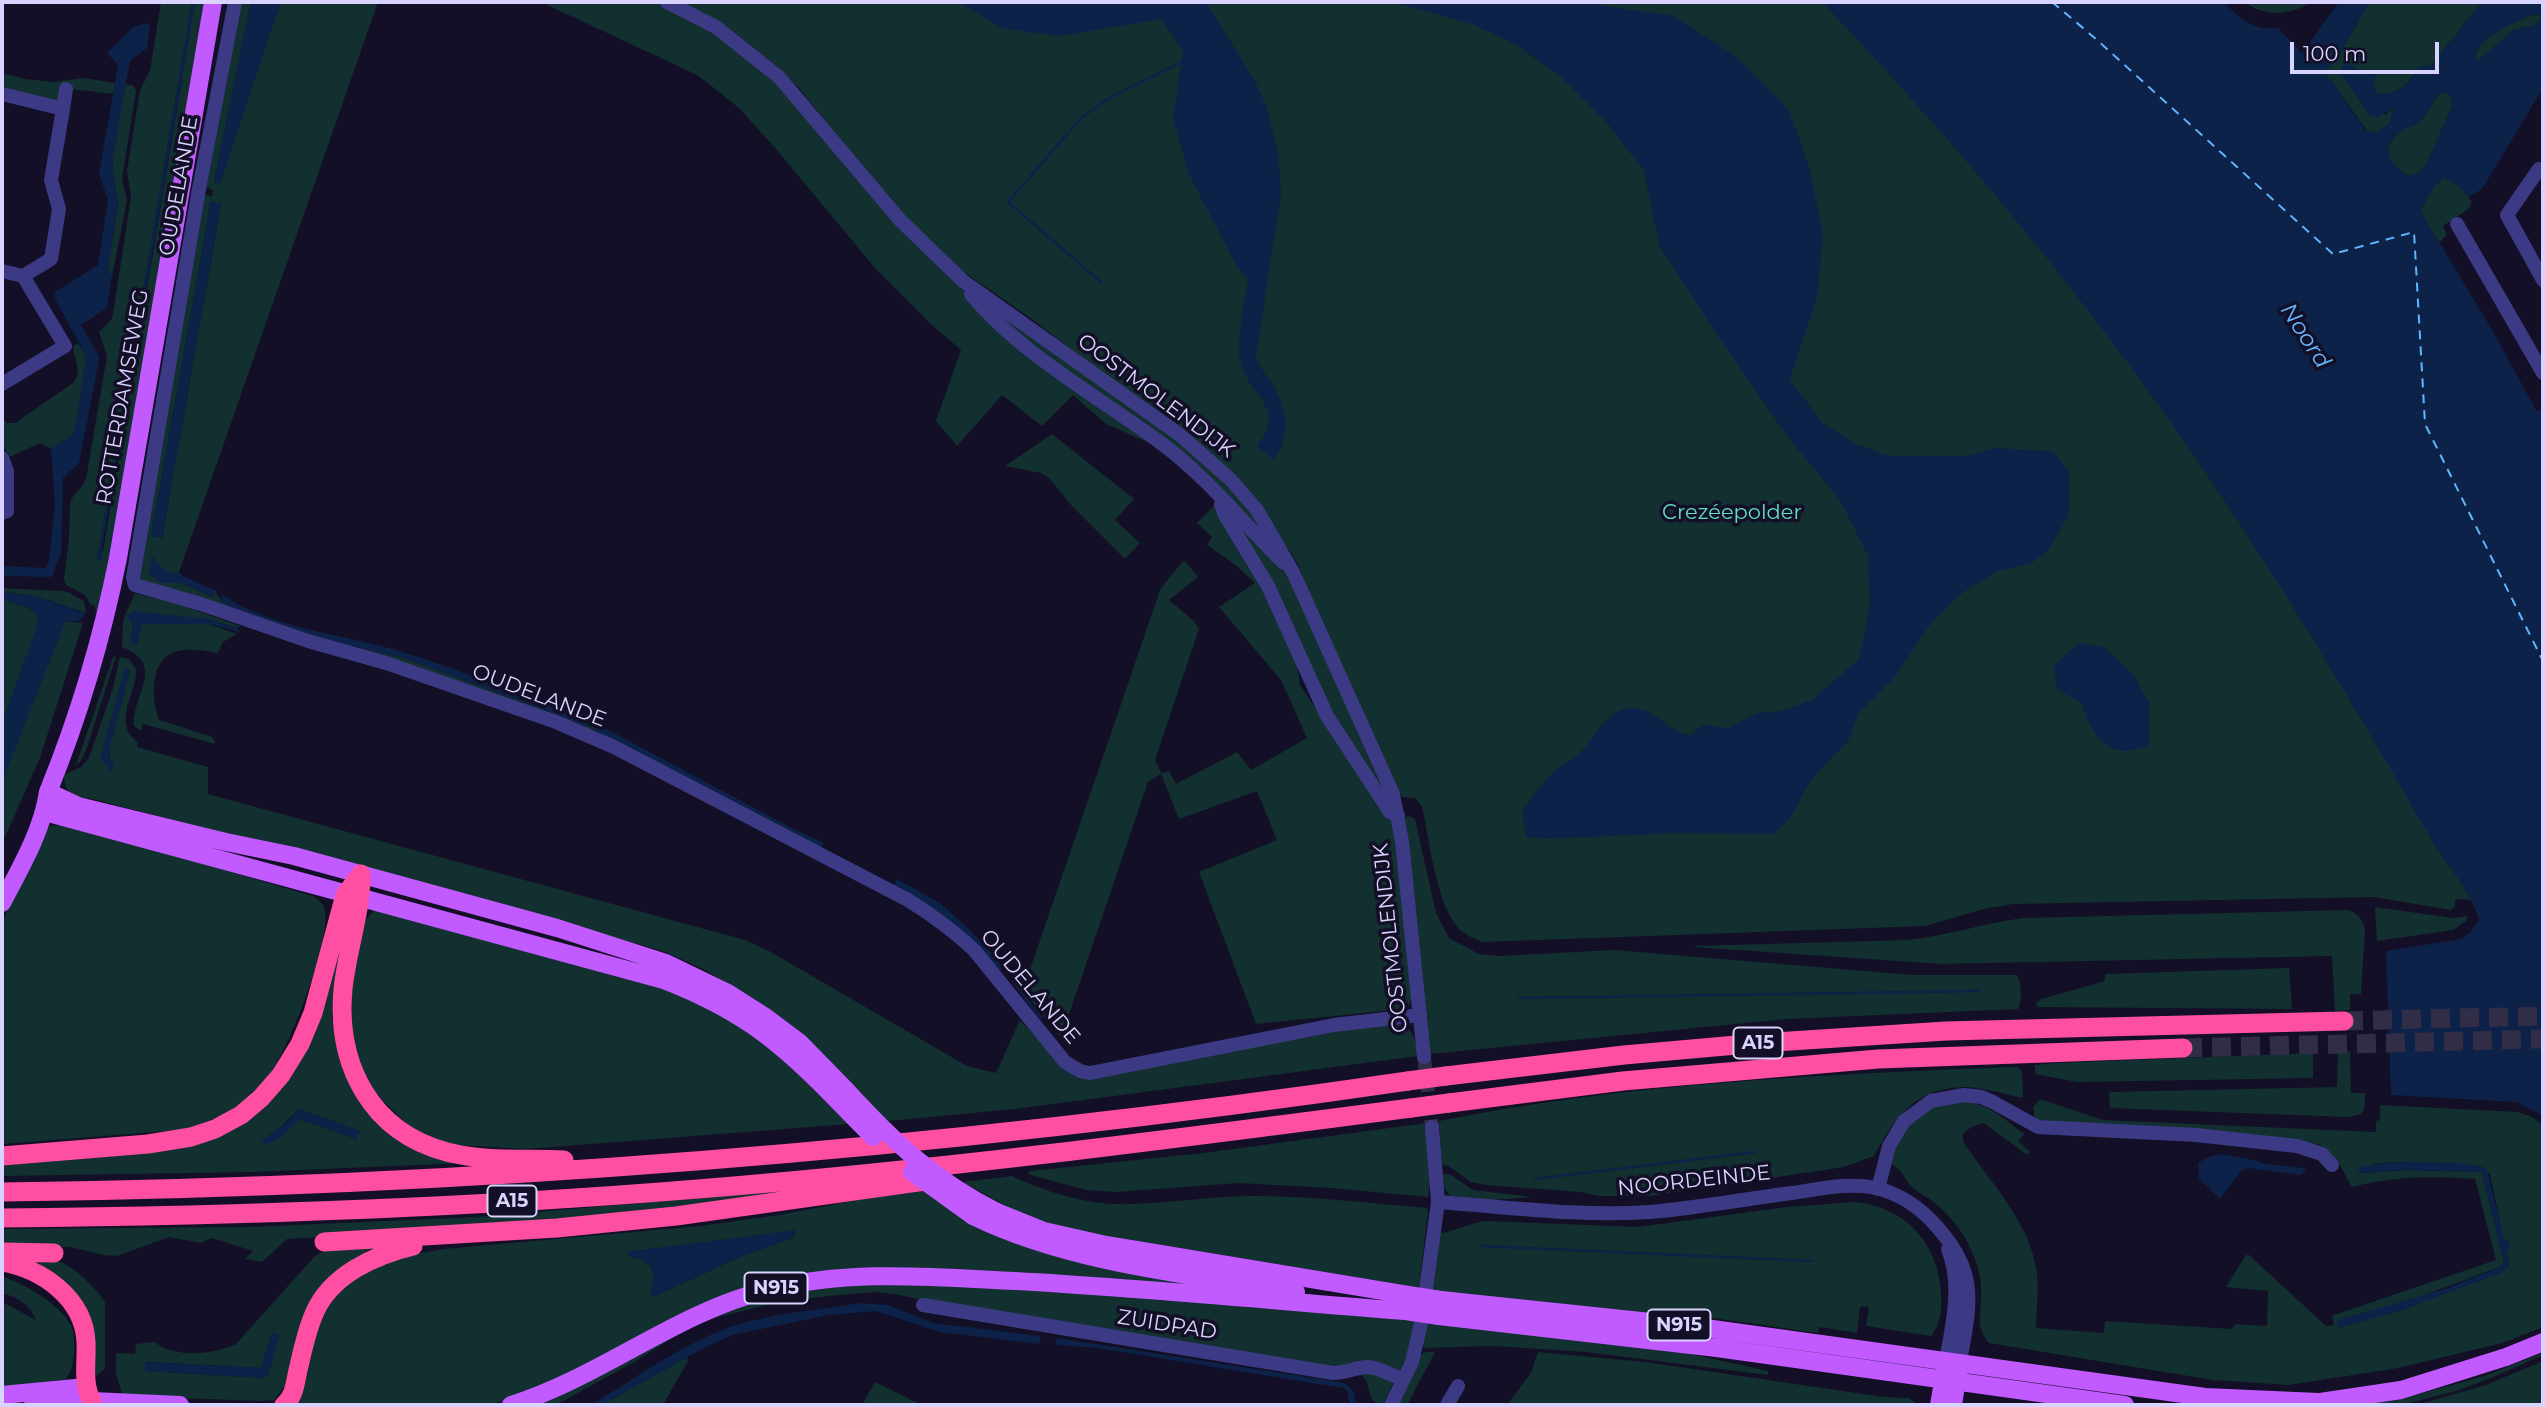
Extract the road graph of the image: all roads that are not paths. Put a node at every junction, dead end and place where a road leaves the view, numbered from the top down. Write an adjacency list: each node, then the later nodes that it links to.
1 (213, 2): 19 (main road, ROTTERDAMSEWEG)
2 (235, 2): 26 (street, OUDELANDE)
3 (667, 2): 12 (street, OOSTMOLENDIJK)
4 (66, 89): 6 (street)
5 (2, 94): 6 (street)
6 (63, 109): 10 (street)
7 (2539, 169): 11 (street)
8 (2457, 224): 13 (street)
9 (2, 271): 10 (street)
10 (23, 276): 14 (street)
11 (2543, 280)
12 (963, 281): 16 (street, OOSTMOLENDIJK); 18 (street, OOSTMOLENDIJK)
13 (2543, 373)
14 (2, 384)
15 (2, 458): 17 (street)
16 (1219, 496): 18 (street, OOSTMOLENDIJK); 21 (street, OOSTMOLENDIJK)
17 (2, 513)
18 (1293, 572): 21 (street, OOSTMOLENDIJK)
19 (48, 792): 20 (main road, ROTTERDAMSEWEG); 22 (main road, N915); 23 (main road, ROTTERDAMSEWEG)
20 (45, 812): 24 (main road, N915); 25 (main road, ROTTERDAMSEWEG)
21 (1398, 815): 26 (street, OOSTMOLENDIJK)
22 (361, 874): 24 (highway, A15); 30 (main road, N915)
23 (2, 893)
24 (353, 897): 30 (main road, N915); 32 (highway, A15); 34 (highway, A15)
25 (2, 903)
26 (1420, 1015): 29 (street, OOSTMOLENDIJK)
27 (2344, 1021): 34 (highway, A15, bridge)
28 (2183, 1048): 33 (highway, A15, bridge)
29 (1424, 1057)
30 (837, 1091): 46 (main road, N915, bridge); 46 (main road, N915, bridge)
31 (1432, 1127): 38 (street)
32 (2, 1156)
33 (1021, 1157): 39 (highway, A15); 40 (highway, A15)
34 (666, 1164): 37 (highway, A15)
35 (2332, 1166): 36 (street)
36 (1878, 1189): 38 (street, NOORDEINDE); 51 (street, NOORDEINDE)
37 (2, 1192)
38 (1438, 1202): 45 (street)
39 (2, 1218)
40 (462, 1234): 41 (highway, A15); 60 (highway, A15)
41 (324, 1242)
42 (2, 1252): 43 (highway)
43 (54, 1254)
44 (2, 1262): 55 (highway)
45 (1426, 1289)
46 (1407, 1303): 48 (main road, N915, bridge); 61 (main road, N915)
47 (923, 1306): 52 (street, ZUIDPAD)
48 (1440, 1308): 51 (main road, N915); 53 (main road, N915)
49 (1421, 1323): 52 (street)
50 (2543, 1342): 57 (main road, N915)
51 (1953, 1361): 53 (main road, NOORDEINDE); 57 (main road, N915)
52 (1403, 1380): 62 (street)
53 (1950, 1380): 64 (main road, NOORDEINDE); 65 (main road, NOORDEINDE); 66 (main road, N915)
54 (1458, 1386): 63 (street)
55 (89, 1394): 56 (main road); 58 (main road); 59 (main road)
56 (2, 1395)
57 (2318, 1402): 67 (main road, N915)
58 (33, 1405)
59 (180, 1405)
60 (284, 1405)
61 (511, 1405)
62 (1391, 1405)
63 (1447, 1405)
64 (1939, 1405)
65 (1953, 1405)
66 (2124, 1405)
67 (2300, 1405)

